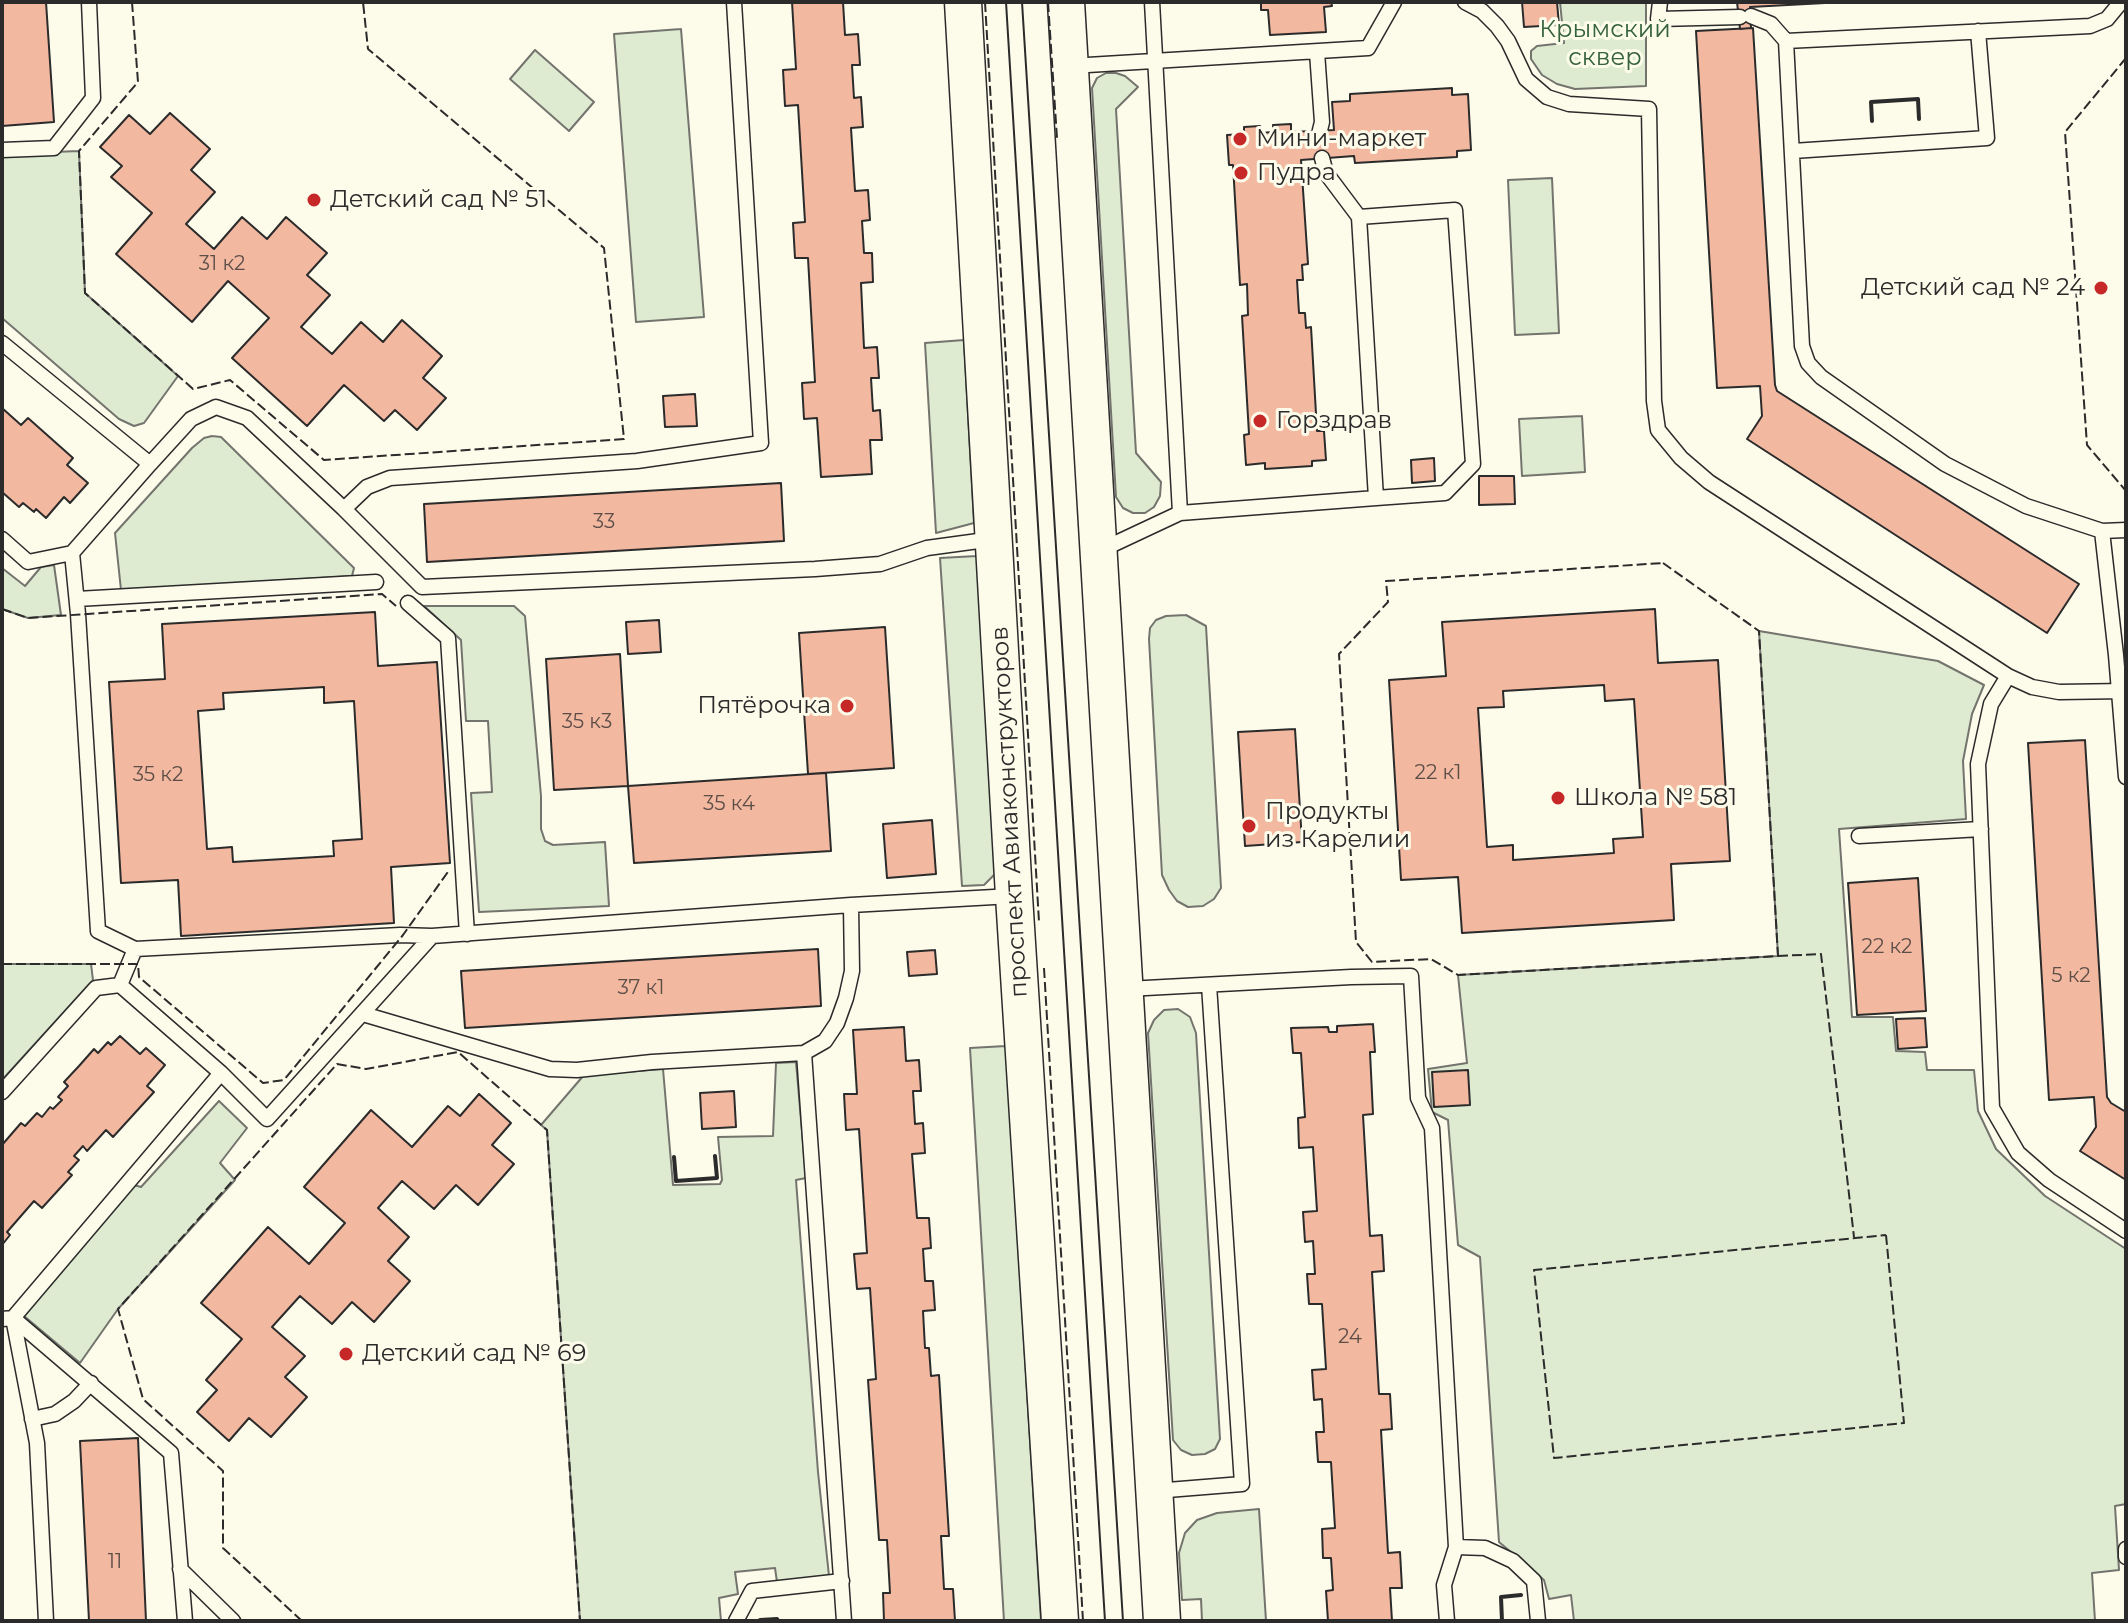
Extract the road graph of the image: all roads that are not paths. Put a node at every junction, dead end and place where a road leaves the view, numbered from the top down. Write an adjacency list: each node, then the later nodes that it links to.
1 (89, 2): 16 (lane)
2 (734, 2): 23 (lane)
3 (963, 2): 28 (street, проспект Авиаконструкторов)
4 (1066, 2): 14 (street)
5 (1152, 2): 13 (lane)
6 (1394, 2): 12 (lane)
7 (1465, 2): 34 (lane)
8 (1660, 2): 11 (lane)
9 (2121, 2): 10 (lane)
10 (1978, 31): 11 (lane); 17 (lane)
11 (1786, 41): 17 (lane)
12 (1317, 52): 13 (lane); 15 (lane)
13 (1155, 62): 14 (lane); 24 (lane)
14 (1071, 66): 29 (street)
15 (1320, 130)
16 (2, 150)
17 (1793, 151): 26 (lane)
18 (1322, 158): 19 (lane)
19 (1359, 217): 22 (lane); 22 (lane)
20 (2, 343): 21 (lane)
21 (150, 464): 23 (lane); 30 (lane)
22 (1376, 498): 24 (lane)
23 (344, 509): 28 (lane)
24 (1180, 513): 29 (lane)
25 (2126, 530): 26 (lane)
26 (2102, 531): 35 (lane)
27 (2, 539): 30 (lane)
28 (995, 539): 39 (street, проспект Авиаконструкторов)
29 (1099, 552): 46 (street)
30 (72, 553): 32 (lane)
31 (376, 582): 32 (lane)
32 (77, 599): 43 (lane)
33 (408, 603): 41 (lane)
34 (2008, 676): 35 (lane); 37 (lane)
35 (2123, 691): 36 (lane)
36 (2126, 777)
37 (1981, 829): 38 (lane); 53 (lane)
38 (1859, 836)
39 (1014, 896): 40 (lane); 68 (street, проспект Авиаконструкторов)
40 (851, 905): 41 (lane); 48 (lane)
41 (467, 934): 42 (lane)
42 (432, 936): 43 (lane); 47 (lane)
43 (135, 949): 44 (lane)
44 (120, 985): 50 (lane); 52 (lane)
45 (1209, 985): 46 (lane); 57 (lane); 58 (lane)
46 (1125, 989): 57 (street)
47 (363, 1014): 49 (lane); 50 (lane)
48 (804, 1053): 49 (lane); 62 (lane)
49 (577, 1070): 51 (lane)
50 (221, 1073): 54 (lane)
51 (566, 1084)
52 (2, 1092)
53 (2126, 1231)
54 (8, 1318): 55 (lane); 56 (lane)
55 (91, 1383): 56 (lane); 61 (lane)
56 (32, 1419): 63 (lane)
57 (1155, 1491): 69 (street)
58 (1456, 1547): 70 (lane); 71 (lane)
59 (2126, 1549): 60 (lane)
60 (2126, 1557)
61 (180, 1569): 64 (lane); 65 (lane)
62 (842, 1581): 66 (lane); 67 (lane)
63 (46, 1621)
64 (185, 1621)
65 (233, 1621)
66 (736, 1621)
67 (844, 1621)
68 (1060, 1621)
69 (1162, 1621)
70 (1447, 1621)
71 (1538, 1621)

